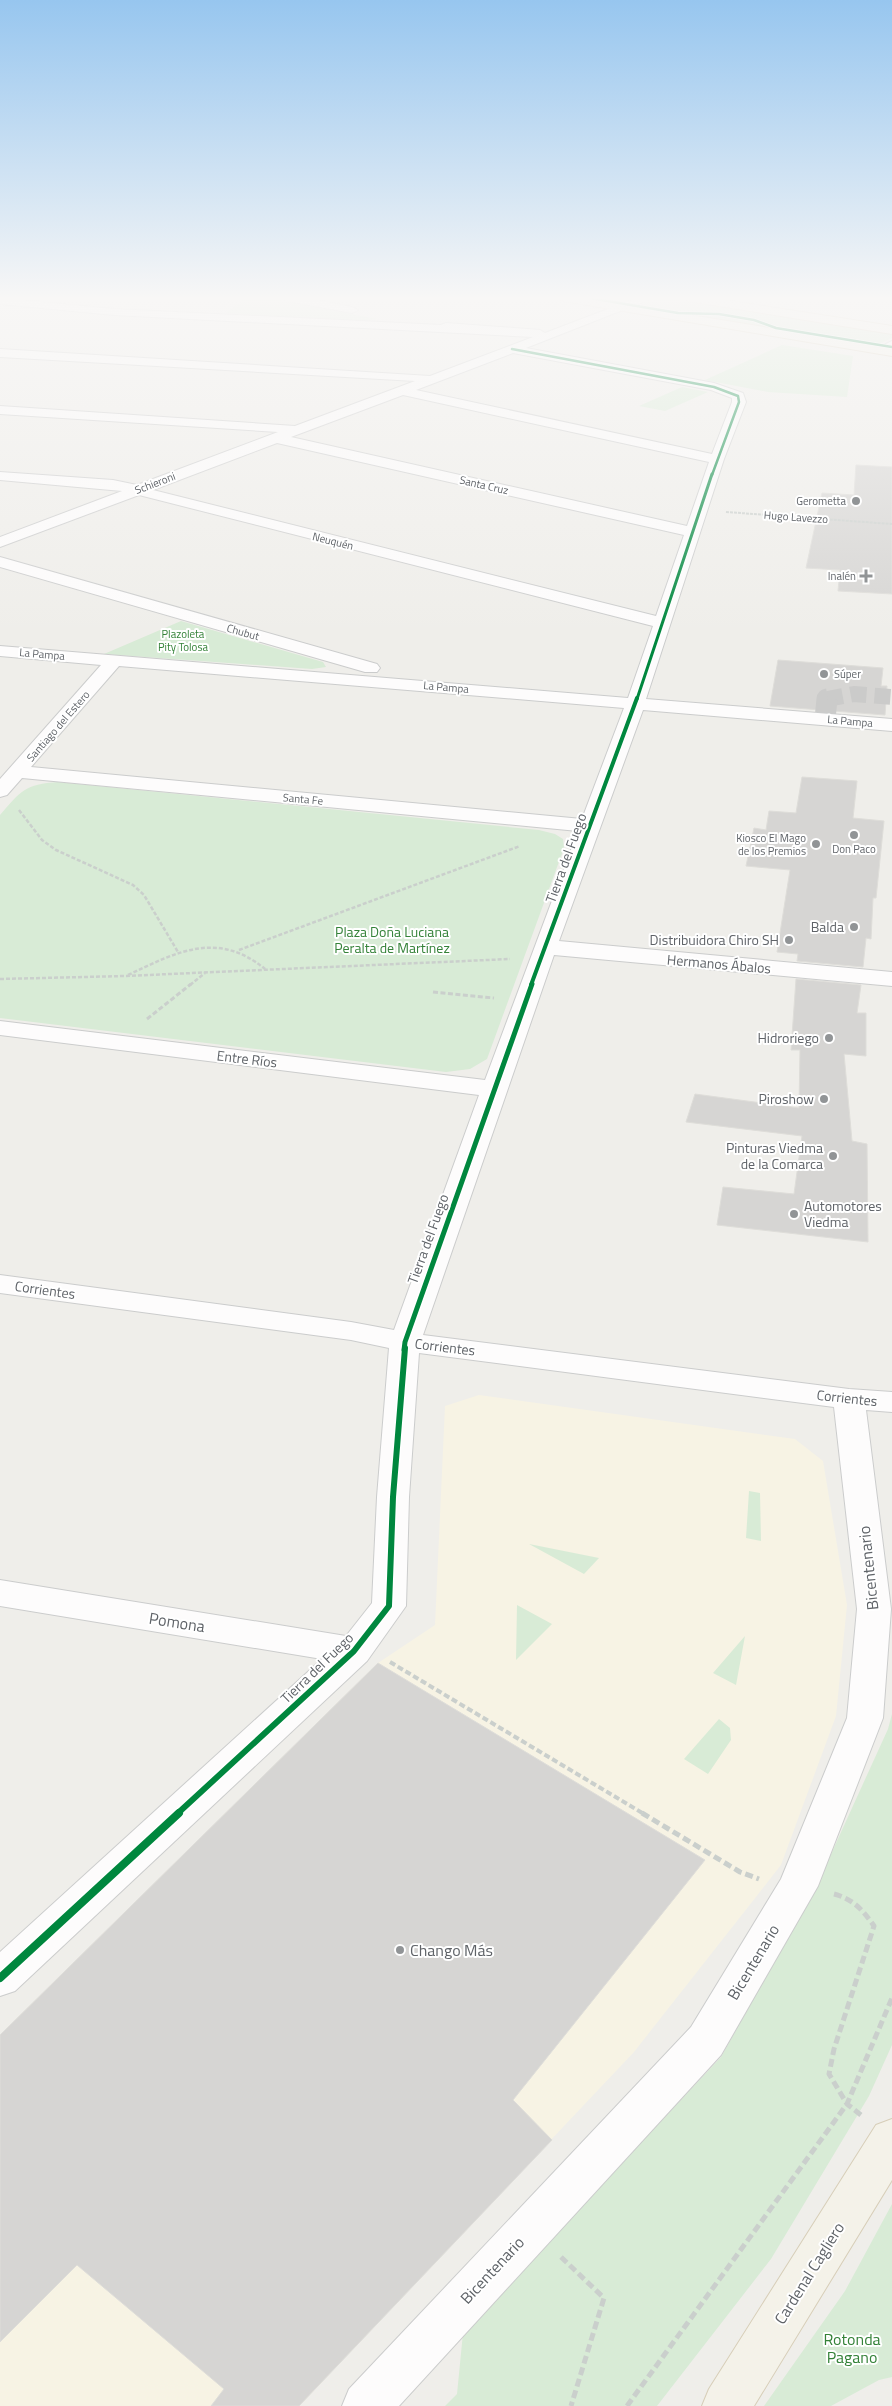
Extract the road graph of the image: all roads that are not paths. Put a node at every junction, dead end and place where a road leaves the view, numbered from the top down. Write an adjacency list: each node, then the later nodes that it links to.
1 (4, 410): 5 (street)
2 (352, 410): 5 (street, Schieroni)
3 (493, 410): 7 (street)
4 (736, 410): 7 (street, Tierra del Fuego)
5 (299, 430): 6 (street, Schieroni)
6 (275, 438): 9 (street, Schieroni); 10 (street, Santa Cruz)
7 (717, 458): 10 (street, Tierra del Fuego)
8 (0, 476): 9 (street, Neuquén)
9 (135, 491): 11 (street, Schieroni); 13 (street, Neuquén)
10 (693, 532): 13 (street, Tierra del Fuego)
11 (0, 542)
12 (0, 562): 16 (street, Chubut)
13 (663, 624): 17 (street, Tierra del Fuego)
14 (0, 651): 15 (street, La Pampa)
15 (116, 660): 16 (street, La Pampa); 19 (street, Santiago del Estero)
16 (429, 685): 17 (street, La Pampa)
17 (635, 704): 18 (street, La Pampa); 21 (street, Tierra del Fuego)
18 (892, 725)
19 (17, 772): 20 (street, Santiago del Estero); 21 (street, Santa Fe)
20 (0, 791)
21 (590, 826): 22 (street, Tierra del Fuego)
22 (544, 952): 23 (street, Hermanos Ábalos); 25 (street, Tierra del Fuego)
23 (892, 979)
24 (0, 1028): 25 (street, Entre Ríos)
25 (494, 1089): 27 (street, Tierra del Fuego)
26 (0, 1284): 27 (street, Corrientes)
27 (404, 1342): 28 (street, Corrientes); 32 (street, Tierra del Fuego)
28 (850, 1399): 29 (street, Corrientes); 31 (street, Bicentenario)
29 (892, 1402)
30 (0, 1593): 32 (street, Pomona)
31 (883, 1608): 35 (street, Bicentenario)
32 (359, 1644): 33 (street, Tierra del Fuego)
33 (0, 1978)
34 (881, 2130): 36 (main road, Cardenal Cagliero)
35 (366, 2406)
36 (726, 2406)

